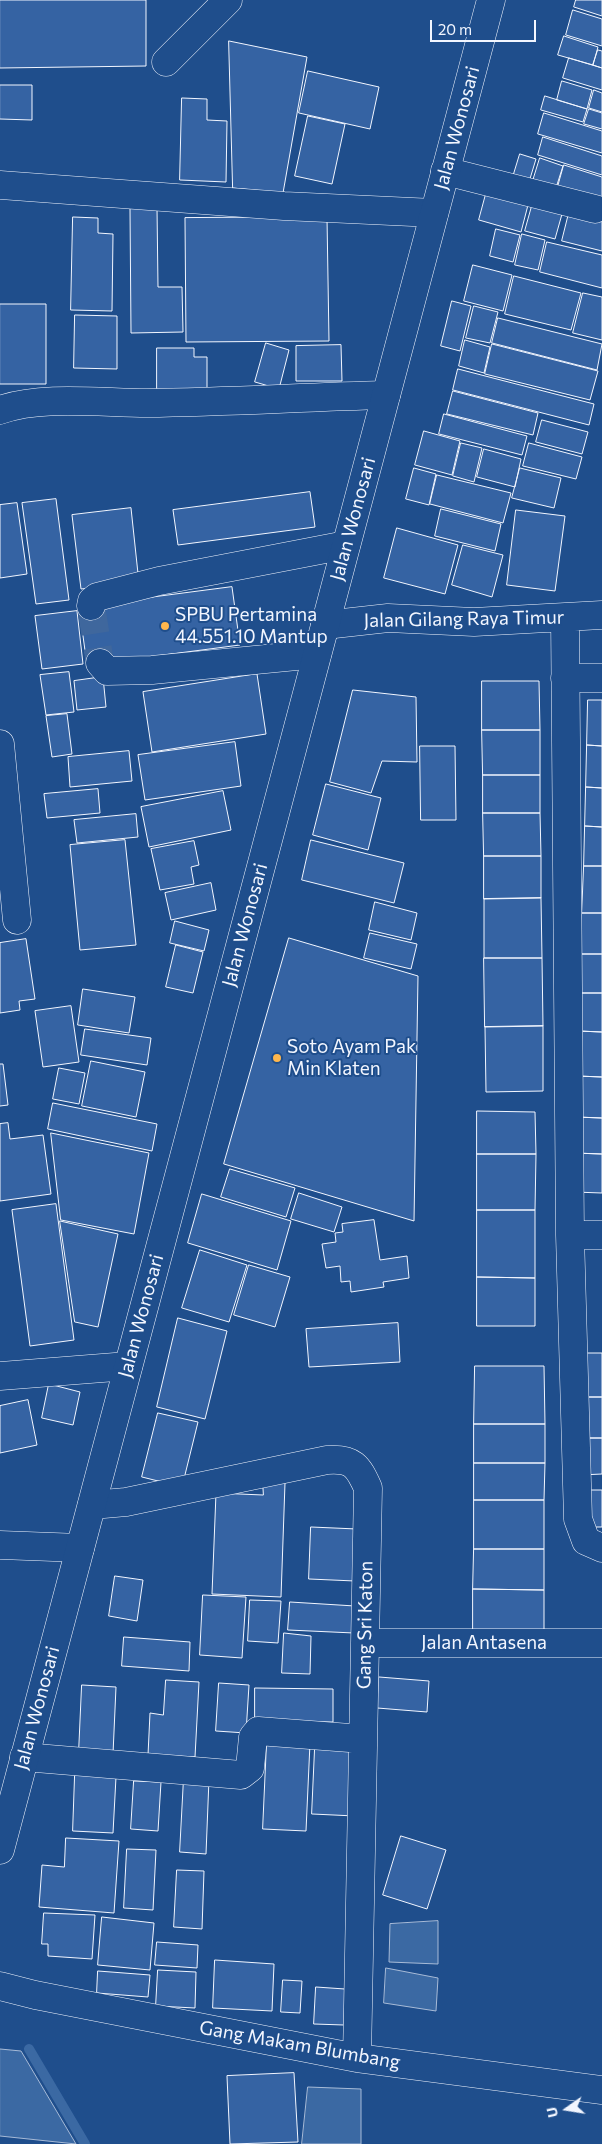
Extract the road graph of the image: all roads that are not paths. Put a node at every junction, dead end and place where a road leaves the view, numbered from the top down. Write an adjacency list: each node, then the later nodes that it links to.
1 (228, 0): 3 (main road)
2 (491, 0): 4 (main road, Jalan Wonosari)
3 (166, 62)
4 (445, 171): 6 (main road); 7 (main road, Jalan Wonosari)
5 (0, 185): 7 (main road)
6 (595, 209)
7 (434, 213): 8 (main road, Jalan Wonosari)
8 (386, 395): 9 (main road); 10 (main road, Jalan Wonosari)
9 (0, 410)
10 (346, 545): 11 (main road); 14 (main road, Jalan Wonosari)
11 (90, 606)
12 (602, 615): 13 (main road, Jalan Gilang Raya Timur)
13 (565, 617): 14 (main road, Jalan Gilang Raya Timur); 17 (main road)
14 (325, 625): 15 (main road, Jalan Wonosari)
15 (317, 654): 16 (main road); 23 (main road, Jalan Wonosari)
16 (100, 663)
17 (565, 678): 18 (main road); 21 (main road)
18 (602, 678)
19 (0, 744): 20 (main road)
20 (17, 920)
21 (570, 1235): 22 (main road); 28 (main road)
22 (602, 1235)
23 (128, 1366): 24 (main road); 25 (main road, Jalan Wonosari)
24 (0, 1376)
25 (92, 1505): 27 (main road, Jalan Wonosari); 29 (main road, Gang Sri Katon)
26 (0, 1545): 27 (main road)
27 (80, 1548): 32 (main road, Jalan Wonosari)
28 (602, 1548)
29 (365, 1643): 30 (main road, Jalan Antasena); 31 (main road, Gang Sri Katon)
30 (602, 1644)
31 (363, 1739): 32 (main road); 35 (main road, Gang Sri Katon)
32 (24, 1757): 33 (main road, Jalan Wonosari)
33 (2, 1833)
34 (0, 1986): 35 (main road, Gang Makam Blumbang)
35 (357, 2058): 36 (main road, Gang Makam Blumbang)
36 (602, 2090)

